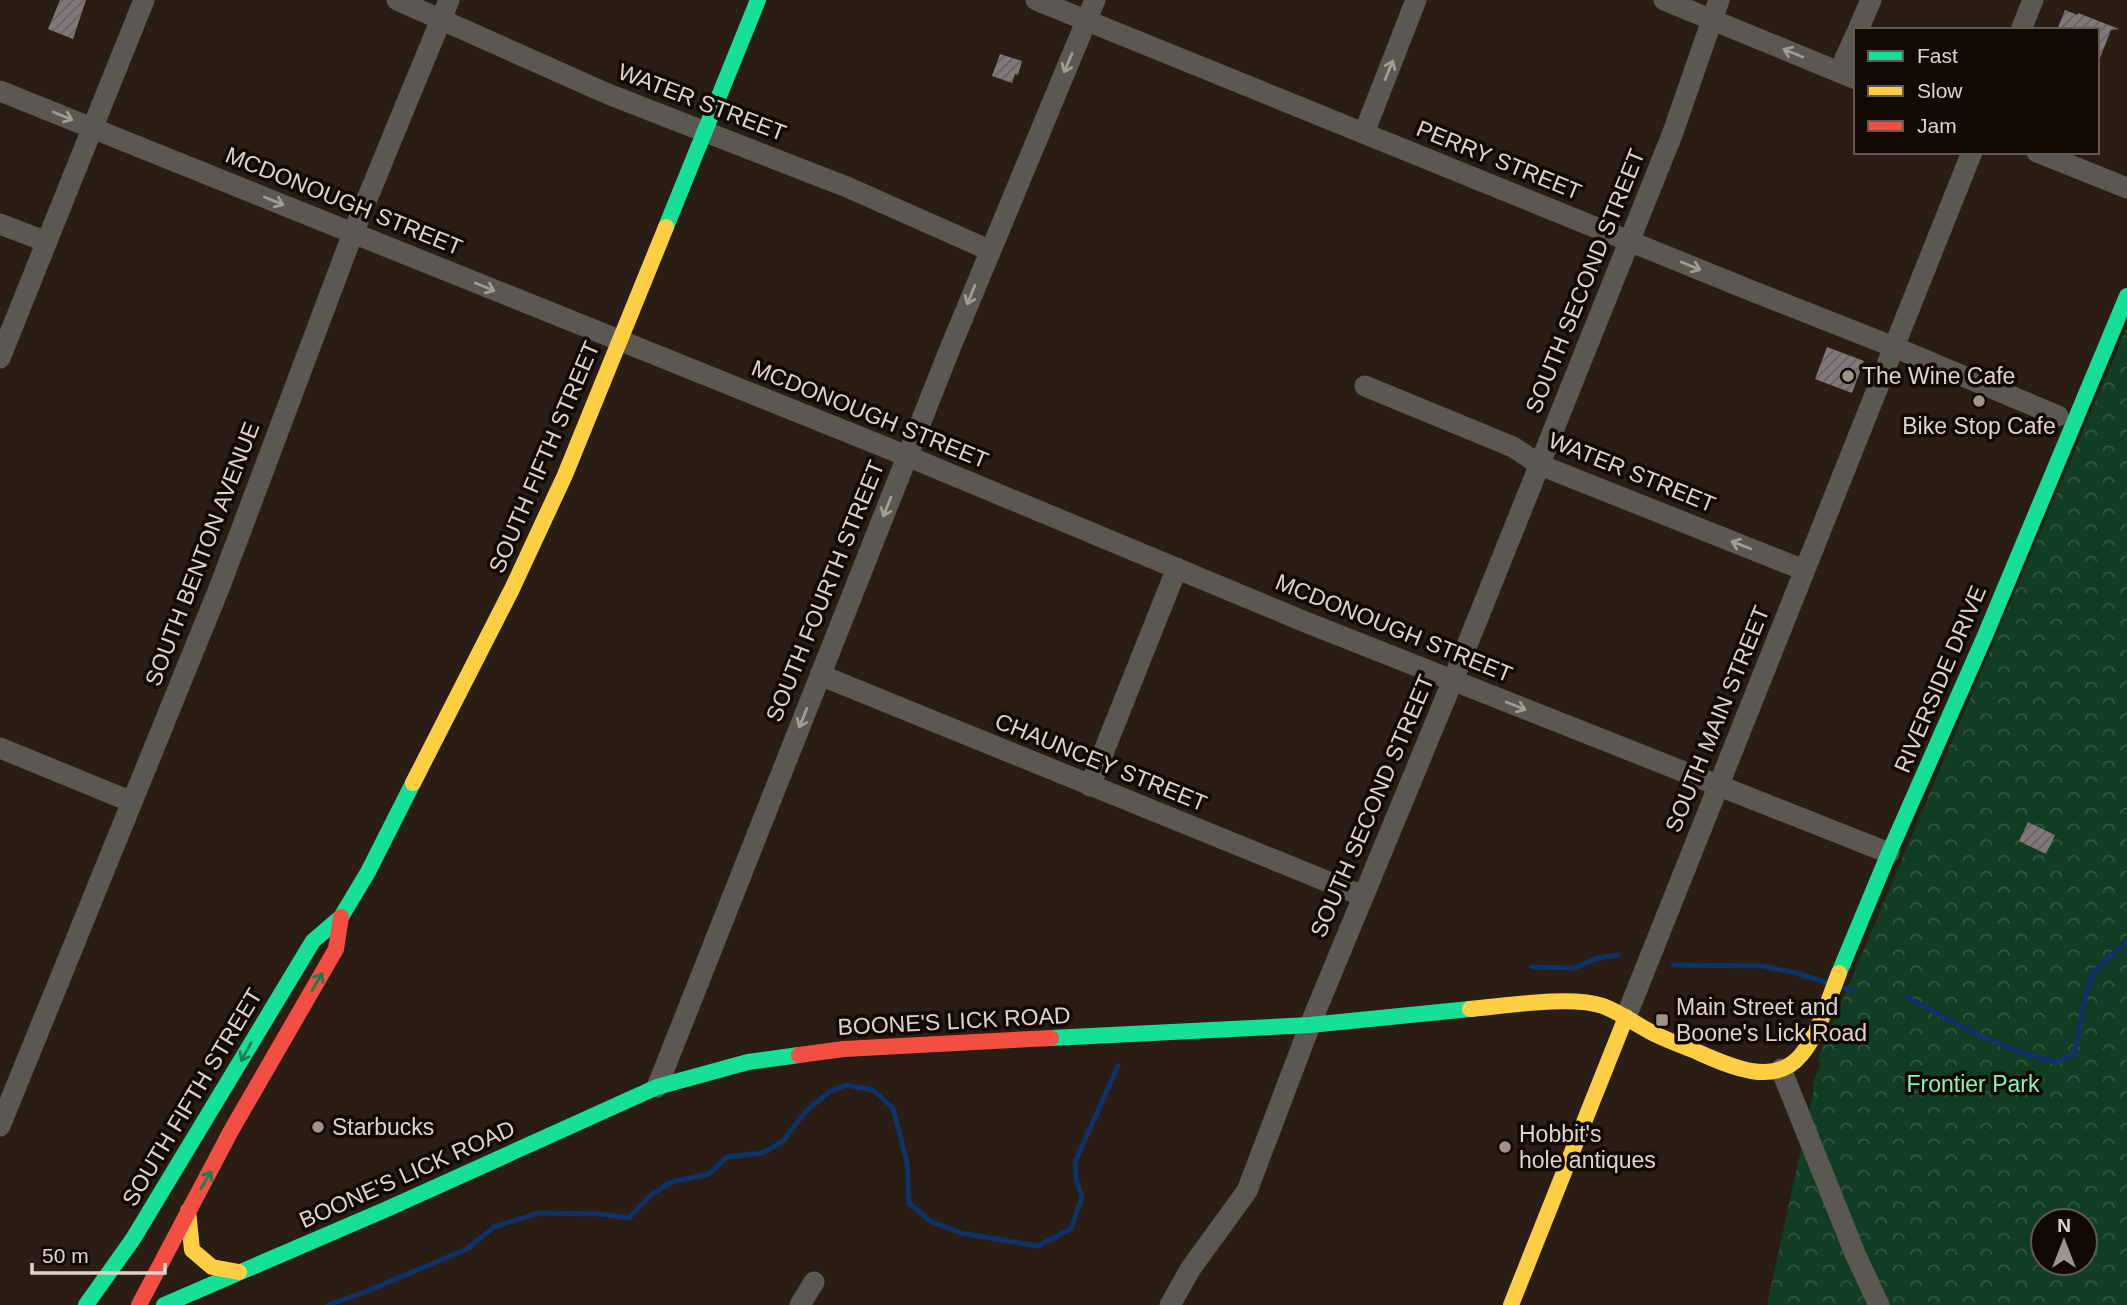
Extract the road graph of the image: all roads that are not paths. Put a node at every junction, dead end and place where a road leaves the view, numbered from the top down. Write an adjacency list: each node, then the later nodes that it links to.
1 (144, 0): 18 (street)
2 (397, 0): 10 (street, WATER STREET)
3 (758, 0): 19 (street, SOUTH FIFTH STREET)
4 (1036, 0): 12 (street, PERRY STREET)
5 (1095, 0): 12 (street, SOUTH FOURTH STREET)
6 (1416, 0): 20 (street, one-way to 6)
7 (1664, 0): 11 (street)
8 (1871, 0): 13 (street)
9 (2032, 0): 14 (street)
10 (445, 9): 19 (street, WATER STREET); 25 (street, SOUTH BENTON AVENUE)
11 (1715, 9): 16 (street, one-way to 11); 27 (street, SOUTH SECOND STREET)
12 (1086, 20): 20 (street, PERRY STREET); 28 (street, SOUTH FOURTH STREET, one-way to 28)
13 (1859, 28)
14 (2022, 28)
15 (1854, 45): 16 (street)
16 (1847, 75)
17 (0, 91): 18 (street, MCDONOUGH STREET, one-way to 18)
18 (93, 128): 25 (street, MCDONOUGH STREET, one-way to 25); 26 (street)
19 (705, 132): 28 (street, WATER STREET); 30 (street, SOUTH FIFTH STREET)
20 (1364, 133): 27 (street, PERRY STREET)
21 (1971, 154): 31 (street, SOUTH MAIN STREET)
22 (2042, 154): 23 (street)
23 (2127, 188)
24 (0, 224): 26 (street)
25 (353, 233): 30 (street, MCDONOUGH STREET, one-way to 30); 44 (street, SOUTH BENTON AVENUE)
26 (47, 242): 32 (street)
27 (1630, 242): 31 (street, PERRY STREET, one-way to 31); 36 (street, SOUTH SECOND STREET)
28 (989, 250): 35 (street, SOUTH FOURTH STREET, one-way to 35)
29 (2127, 296): 45 (street, RIVERSIDE DRIVE)
30 (618, 340): 35 (street, MCDONOUGH STREET); 47 (street, SOUTH FIFTH STREET)
31 (1894, 346): 34 (street, PERRY STREET); 38 (street, SOUTH MAIN STREET)
32 (0, 358)
33 (1365, 386): 36 (street, WATER STREET)
34 (2058, 416)
35 (907, 456): 37 (street, MCDONOUGH STREET); 39 (street, SOUTH FOURTH STREET, one-way to 39)
36 (1540, 465): 38 (street, WATER STREET, one-way to 36); 40 (street, SOUTH SECOND STREET)
37 (1177, 568): 40 (street, MCDONOUGH STREET); 42 (street)
38 (1804, 570): 43 (street, SOUTH MAIN STREET)
39 (820, 675): 42 (street, CHAUNCEY STREET); 51 (street, SOUTH FOURTH STREET, one-way to 51)
40 (1453, 680): 43 (street, MCDONOUGH STREET, one-way to 43); 46 (street, SOUTH SECOND STREET)
41 (0, 748): 44 (street)
42 (1090, 786): 46 (street, CHAUNCEY STREET)
43 (1720, 786): 45 (street, MCDONOUGH STREET); 48 (street, SOUTH MAIN STREET)
44 (132, 802): 52 (street, SOUTH BENTON AVENUE)
45 (1889, 853): 50 (street, RIVERSIDE DRIVE)
46 (1363, 896): 49 (street, SOUTH SECOND STREET)
47 (341, 918): 53 (street, SOUTH FIFTH STREET, one-way to 47); 54 (street, SOUTH FIFTH STREET, one-way to 54)
48 (1626, 1017): 49 (street, BOONE'S LICK ROAD); 50 (street, BOONE'S LICK ROAD); 63 (street, SOUTH MAIN STREET)
49 (1310, 1025): 51 (street, BOONE'S LICK ROAD); 62 (street, SOUTH SECOND STREET)
50 (1781, 1069): 64 (street)
51 (657, 1087): 56 (street, BOONE'S LICK ROAD)
52 (0, 1126)
53 (188, 1211): 56 (street); 58 (street, SOUTH FIFTH STREET)
54 (133, 1239): 55 (street); 59 (street, SOUTH FIFTH STREET)
55 (131, 1266)
56 (239, 1272): 60 (street, BOONE'S LICK ROAD)
57 (814, 1282): 61 (street)
58 (134, 1301)
59 (86, 1305)
60 (164, 1305)
61 (800, 1305)
62 (1170, 1305)
63 (1511, 1305)
64 (1879, 1305)

